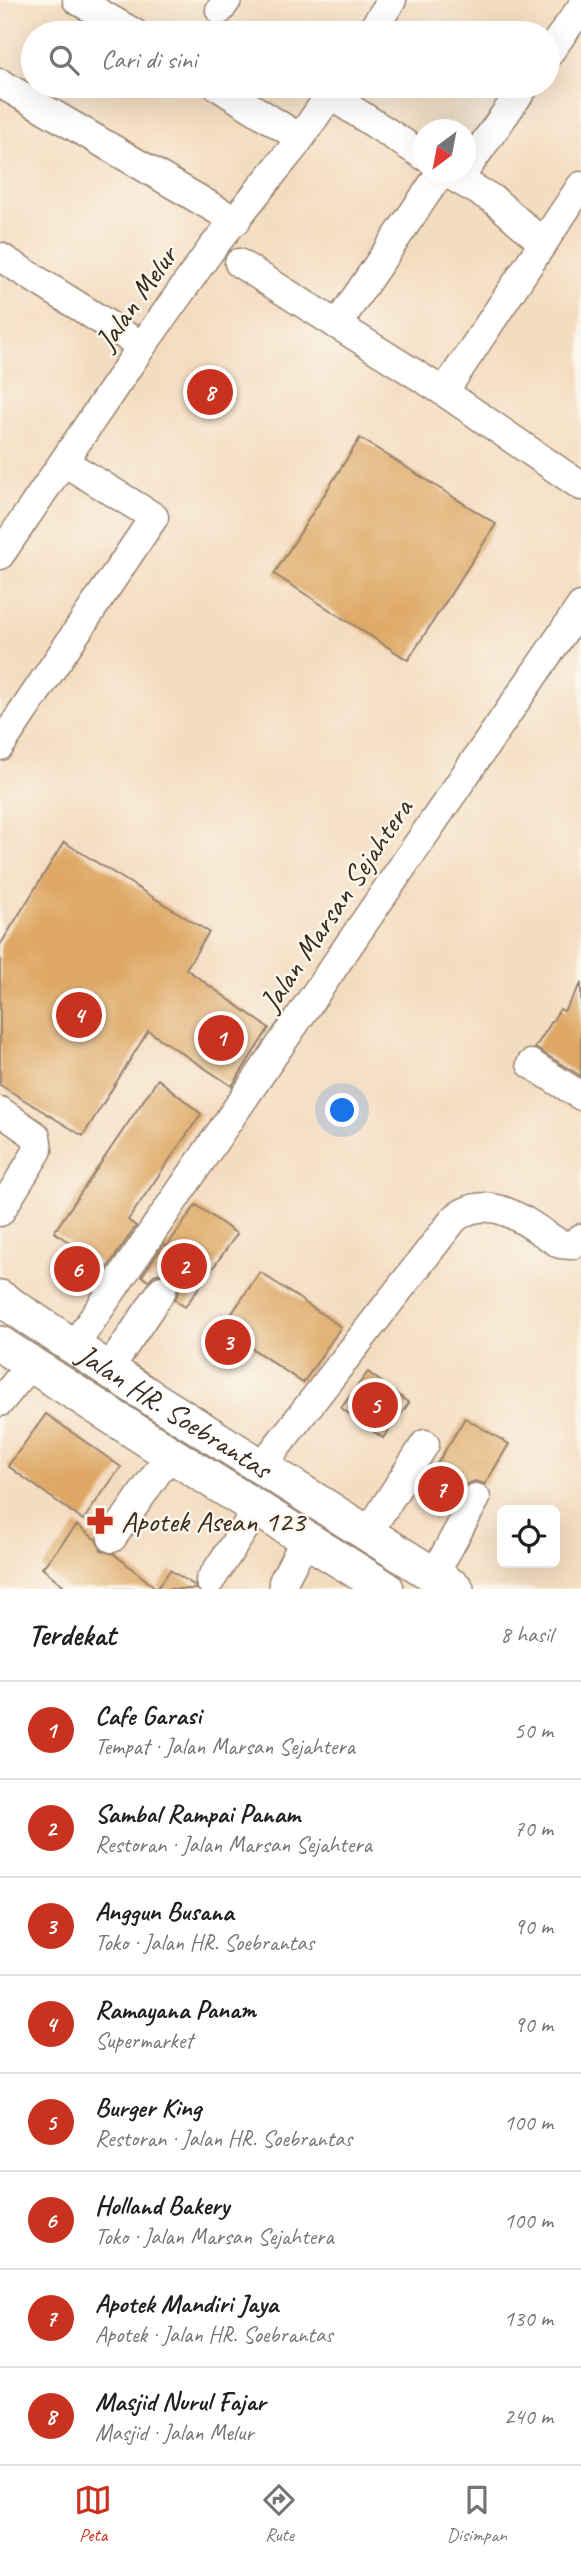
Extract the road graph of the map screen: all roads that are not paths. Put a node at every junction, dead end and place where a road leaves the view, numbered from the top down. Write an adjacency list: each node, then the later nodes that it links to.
1 (77, 0): 4 (street)
2 (393, 0): 5 (street)
3 (581, 8): 6 (street)
4 (113, 21)
5 (378, 21)
6 (560, 37)
7 (0, 83): 8 (street)
8 (21, 95)
9 (26, 98): 20 (street)
10 (236, 98): 14 (street)
11 (327, 98): 14 (street, Jalan Melur)
12 (343, 98): 16 (street)
13 (515, 98): 15 (street)
14 (300, 138): 20 (street, Jalan Melur)
15 (476, 147)
16 (413, 148)
17 (448, 182): 24 (street)
18 (468, 182): 21 (street)
19 (581, 186): 21 (street)
20 (236, 221): 25 (street, Jalan Melur)
21 (543, 243): 26 (street)
22 (0, 257): 25 (street)
23 (239, 263): 24 (street)
24 (337, 325): 26 (street)
25 (142, 346): 27 (street, Jalan Melur)
26 (444, 392): 28 (street)
27 (64, 461): 29 (street, Jalan Melur); 31 (street)
28 (581, 486)
29 (0, 555)
30 (581, 606): 41 (street, Jalan Marsan Sejahtera)
31 (0, 746)
32 (531, 1064): 33 (street)
33 (581, 1096)
34 (0, 1111): 35 (street)
35 (8, 1180): 36 (street)
36 (0, 1212)
37 (581, 1238): 47 (street)
38 (162, 1290): 43 (street)
39 (0, 1298): 41 (main road, Jalan HR. Soebrantas)
40 (0, 1344): 42 (main road, Jalan HR. Soebrantas)
41 (74, 1346): 43 (main road, Jalan HR. Soebrantas)
42 (31, 1364): 44 (street); 46 (main road, Jalan HR. Soebrantas)
43 (109, 1369): 47 (main road, Jalan HR. Soebrantas)
44 (0, 1402)
45 (425, 1444): 52 (street)
46 (170, 1454): 49 (main road, Jalan HR. Soebrantas); 50 (street)
47 (261, 1467): 52 (main road, Jalan HR. Soebrantas)
48 (476, 1498): 54 (street)
49 (258, 1508): 51 (main road, Jalan HR. Soebrantas); 53 (street)
50 (112, 1538)
51 (306, 1538): 55 (main road, Jalan HR. Soebrantas); 56 (street)
52 (379, 1540): 54 (main road, Jalan HR. Soebrantas); 55 (main road)
53 (210, 1581)
54 (445, 1582)
55 (377, 1583)
56 (284, 1589)

